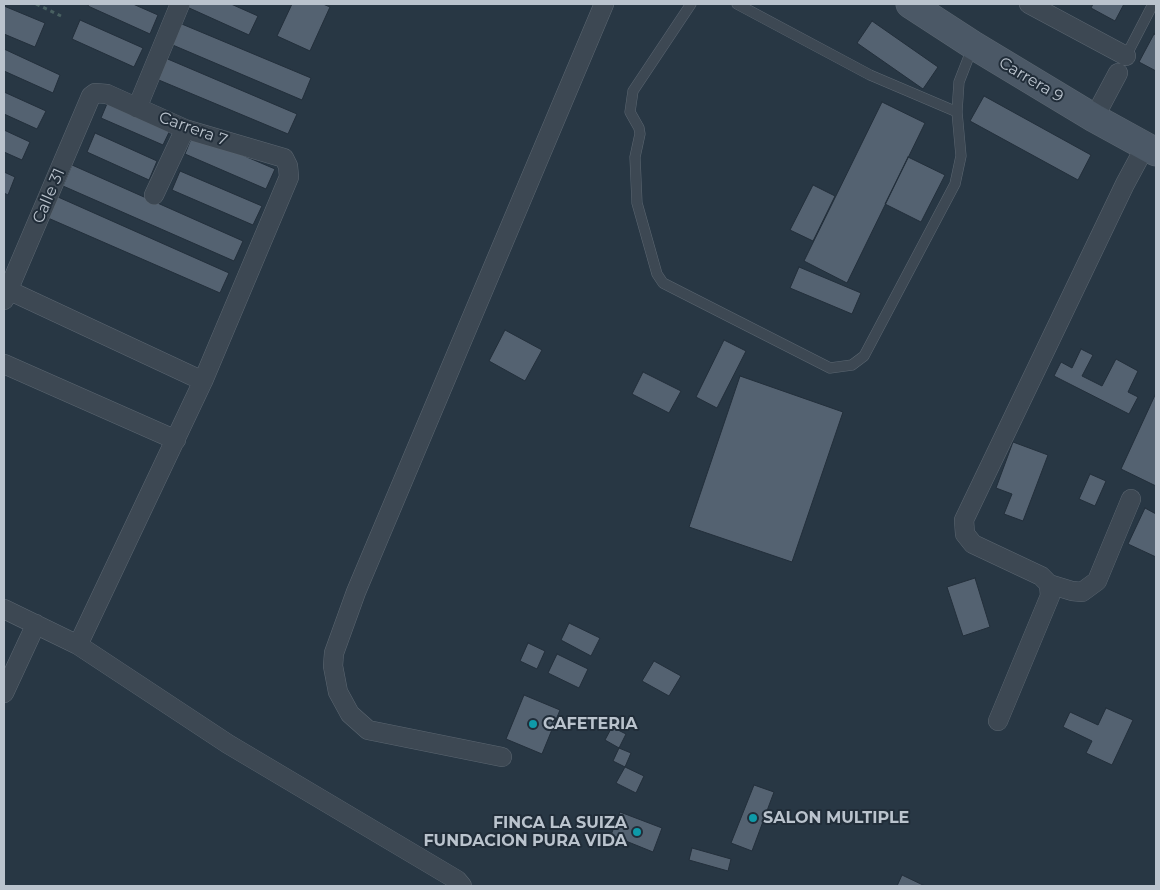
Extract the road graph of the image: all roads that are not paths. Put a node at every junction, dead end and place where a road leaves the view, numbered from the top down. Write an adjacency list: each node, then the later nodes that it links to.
1 (180, 4): 11 (street)
2 (604, 4): 28 (street)
3 (691, 4): 12 (lane)
4 (737, 4): 12 (lane)
5 (910, 4): 8 (main road, Carrera 9)
6 (1028, 4): 9 (street)
7 (1153, 4): 9 (lane)
8 (973, 45): 12 (lane); 13 (main road, Carrera 9)
9 (1122, 64): 13 (street)
10 (95, 93): 11 (street, Carrera 7); 17 (street, Calle 31)
11 (137, 108): 14 (street, Carrera 7)
12 (957, 112)
13 (1094, 118): 15 (main road, Carrera 9)
14 (185, 130): 16 (street); 19 (street, Carrera 7)
15 (1151, 149): 22 (street)
16 (154, 195)
17 (6, 295): 19 (street)
18 (4, 364): 20 (street)
19 (203, 381): 20 (street)
20 (176, 440): 25 (street)
21 (1132, 500): 22 (street)
22 (1049, 584): 27 (street)
23 (4, 609): 24 (street)
24 (36, 624): 25 (street); 26 (street)
25 (78, 646): 29 (street)
26 (4, 693)
27 (998, 721)
28 (502, 757)
29 (462, 886)

